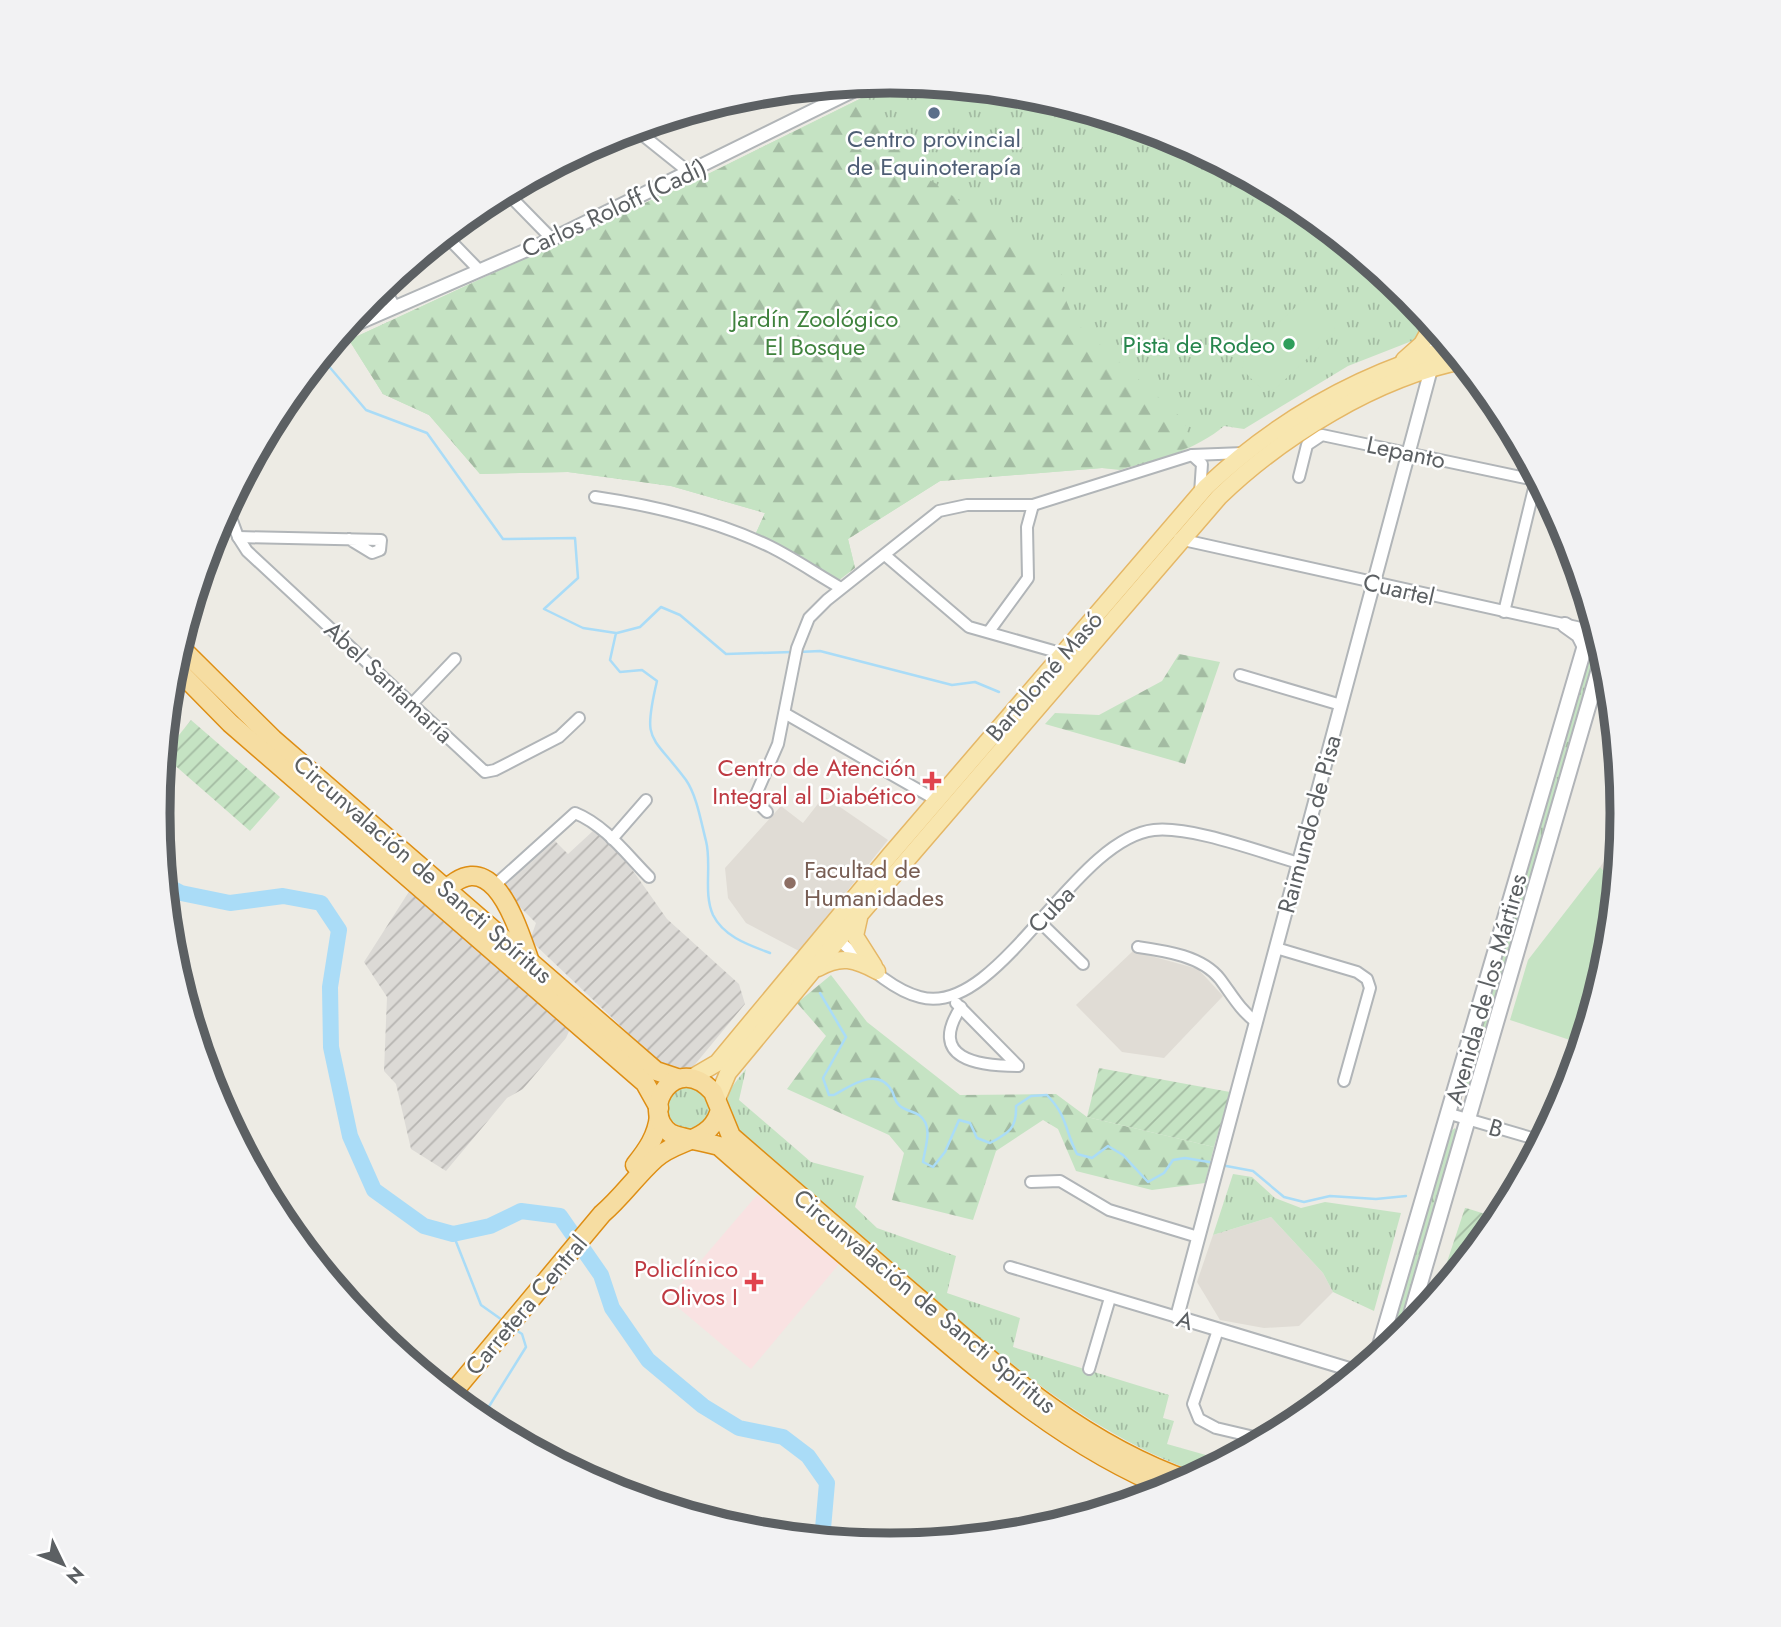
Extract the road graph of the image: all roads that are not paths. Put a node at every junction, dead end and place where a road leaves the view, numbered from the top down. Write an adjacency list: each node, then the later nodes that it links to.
1 (847, 94): 3 (street, Carlos Roloff (Cadí))
2 (645, 137): 3 (street)
3 (690, 173): 5 (street, Carlos Roloff (Cadí))
4 (513, 199): 5 (street)
5 (552, 239): 7 (street, Carlos Roloff (Cadí))
6 (452, 242): 7 (street)
7 (479, 270): 9 (street, Carlos Roloff (Cadí))
8 (389, 296): 9 (street)
9 (395, 307): 10 (street, Carlos Roloff (Cadí))
10 (367, 319)
11 (1428, 334): 16 (main road)
12 (1435, 342): 14 (street, Raimundo de Pisa)
13 (1444, 353): 14 (main road, Bartolomé Masó)
14 (1432, 361): 15 (main road, Bartolomé Masó); 16 (main road, Bartolomé Masó); 18 (street, Raimundo de Pisa); 26 (main road, Bartolomé Masó)
15 (1451, 361)
16 (1398, 365): 17 (main road, Bartolomé Masó)
17 (1244, 453): 19 (street); 23 (main road, Bartolomé Masó)
18 (1409, 453): 20 (street, Lepanto); 21 (street, Lepanto); 33 (street, Raimundo de Pisa)
19 (1192, 455): 23 (street); 25 (street)
20 (1298, 477)
21 (1528, 477)
22 (1535, 491): 35 (street)
23 (1200, 494): 26 (main road, Bartolomé Masó)
24 (595, 497): 34 (street)
25 (1033, 506): 32 (street); 39 (street)
26 (1189, 517): 29 (main road, Bartolomé Masó); 31 (street); 42 (main road, Bartolomé Masó)
27 (232, 521): 28 (street, Abel Santamaría)
28 (238, 537): 30 (street); 48 (street, Abel Santamaría)
29 (1180, 539): 31 (street, Cuartel); 60 (main road, Bartolomé Masó)
30 (349, 540)
31 (1202, 542): 33 (street, Cuartel)
32 (886, 556): 34 (street); 39 (street)
33 (1374, 583): 35 (street, Cuartel); 49 (street, Raimundo de Pisa)
34 (841, 588): 50 (street)
35 (1504, 612): 37 (street, Cuartel)
36 (1585, 620): 37 (main road)
37 (1565, 625): 38 (street, Cuartel); 41 (main road)
38 (1587, 627)
39 (990, 631): 42 (street)
40 (1589, 637): 41 (main road, Avenida de los Mártires)
41 (1585, 647): 75 (main road, Avenida de los Mártires)
42 (1063, 654): 53 (main road, Bartolomé Masó)
43 (188, 655): 59 (highway, Circunvalación de Sancti Spíritus)
44 (455, 659): 48 (street)
45 (1240, 675): 49 (street)
46 (1597, 675): 76 (main road, Avenida de los Mártires)
47 (184, 676): 59 (highway, Circunvalación de Sancti Spíritus)
48 (411, 705): 51 (street, Abel Santamaría)
49 (1341, 705): 56 (street, Raimundo de Pisa)
50 (786, 714): 53 (street); 54 (street)
51 (579, 718)
52 (646, 800): 55 (street)
53 (938, 801): 62 (main road, Bartolomé Masó)
54 (767, 812)
55 (612, 839): 57 (street); 58 (street)
56 (1299, 863): 61 (street, Cuba); 64 (street, Raimundo de Pisa)
57 (649, 877)
58 (494, 886): 59 (highway); 65 (highway)
59 (441, 896): 65 (highway, Circunvalación de Sancti Spíritus); 71 (highway, Circunvalación de Sancti Spíritus)
60 (861, 913): 62 (main road, Bartolomé Masó); 67 (main road)
61 (1040, 922): 66 (street); 69 (street, Cuba)
62 (832, 935): 67 (street); 68 (main road, Bartolomé Masó); 73 (main road, Bartolomé Masó)
63 (1138, 947): 72 (street)
64 (1276, 948): 72 (street, Raimundo de Pisa); 74 (street)
65 (530, 962): 71 (highway, Circunvalación de Sancti Spíritus)
66 (1083, 964)
67 (877, 971): 68 (main road); 69 (street)
68 (806, 979): 77 (main road, Bartolomé Masó)
69 (951, 998): 70 (street)
70 (961, 1007): 70 (street)
71 (585, 1020): 73 (highway, Circunvalación de Sancti Spíritus); 78 (highway, Circunvalación de Sancti Spíritus)
72 (1256, 1022): 85 (street, Raimundo de Pisa)
73 (685, 1077): 77 (highway); 78 (highway)
74 (1344, 1081)
75 (1456, 1092): 76 (main road); 79 (main road, Avenida de los Mártires)
76 (1475, 1096): 80 (main road, Avenida de los Mártires)
77 (718, 1106): 81 (highway); 96 (highway, Circunvalación de Sancti Spíritus)
78 (659, 1112): 81 (highway); 84 (highway)
79 (1450, 1114): 80 (street, B); 91 (main road, Avenida de los Mártires)
80 (1469, 1120): 82 (street, B); 88 (main road, Avenida de los Mártires)
81 (696, 1138): 84 (highway); 97 (highway, Circunvalación de Sancti Spíritus)
82 (1534, 1139)
83 (1031, 1182): 85 (street)
84 (602, 1214): 94 (highway, Carretera Central)
85 (1198, 1237): 89 (street, Raimundo de Pisa)
86 (1010, 1267): 87 (street, A)
87 (1110, 1298): 89 (street, A); 92 (street)
88 (1413, 1310)
89 (1177, 1317): 90 (street, A)
90 (1218, 1330): 93 (street, A); 95 (street)
91 (1382, 1340)
92 (1089, 1369)
93 (1349, 1369)
94 (456, 1388)
95 (1253, 1437)
96 (1175, 1475)
97 (1157, 1483)

